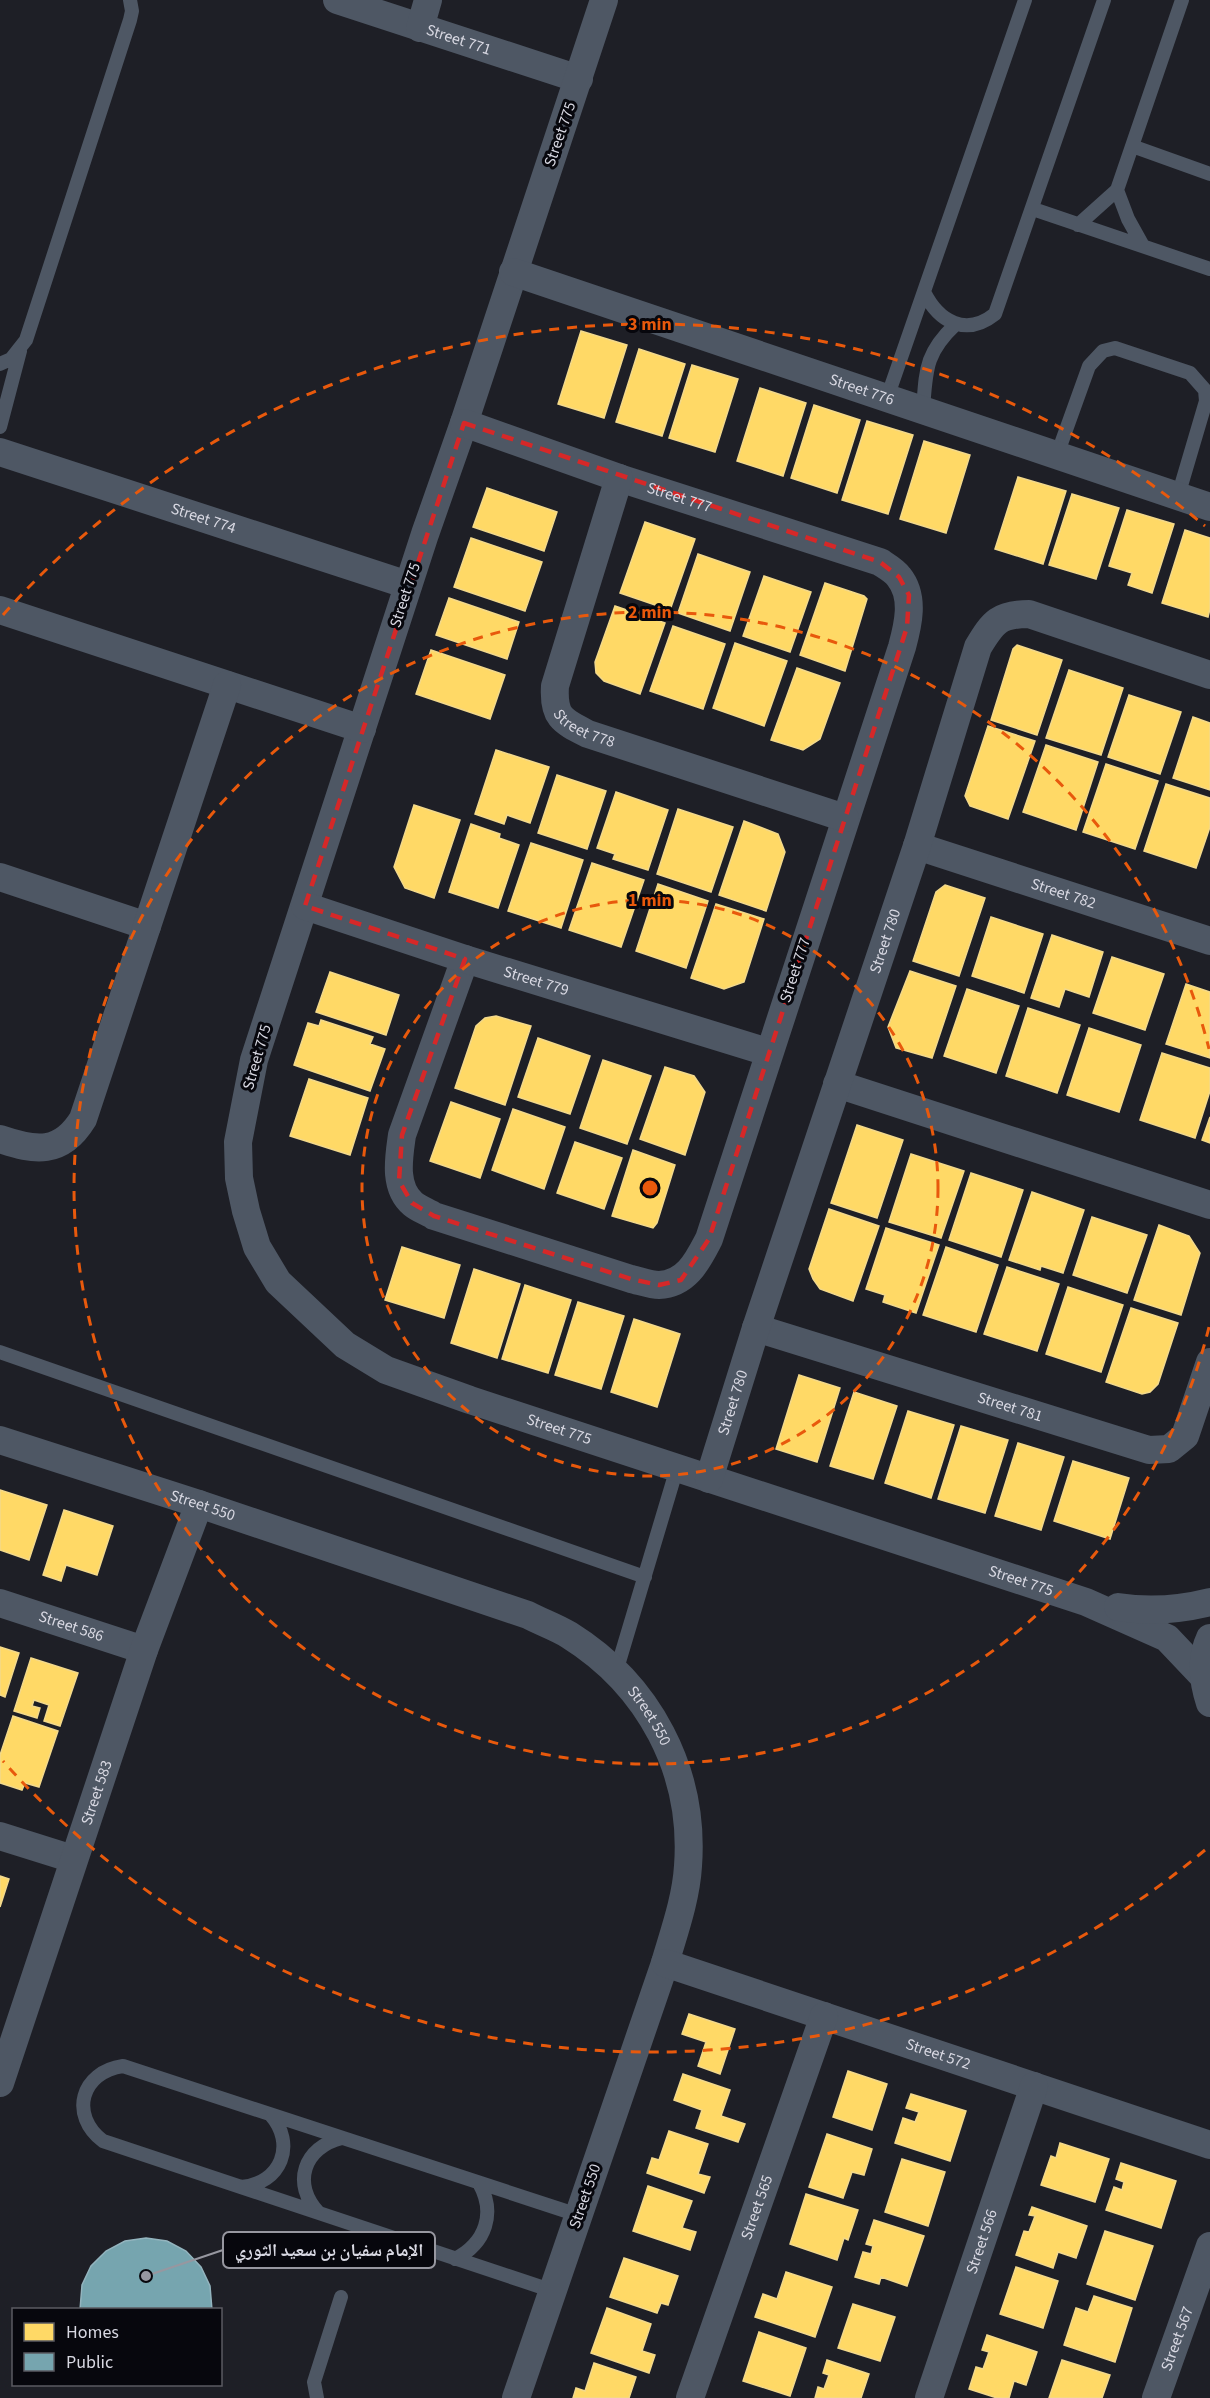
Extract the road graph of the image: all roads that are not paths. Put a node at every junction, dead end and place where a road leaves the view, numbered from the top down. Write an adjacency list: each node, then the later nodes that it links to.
1 (337, 0): 8 (street, Street 771)
2 (429, 0): 8 (street)
3 (604, 0): 9 (street, Street 775)
4 (1024, 0): 18 (lane)
5 (1104, 0): 13 (lane)
6 (1182, 0): 10 (lane)
7 (133, 4): 20 (lane)
8 (420, 28): 9 (street, Street 771)
9 (579, 79): 17 (street, Street 775)
10 (1132, 146): 11 (lane); 12 (lane)
11 (1210, 174)
12 (1117, 190): 14 (lane); 15 (lane)
13 (1033, 209): 14 (lane); 19 (lane)
14 (1078, 225): 15 (lane)
15 (1143, 246): 16 (lane)
16 (1210, 269)
17 (513, 272): 22 (street, Street 776); 24 (street, Street 775)
18 (924, 292): 19 (lane); 22 (lane)
19 (956, 324): 23 (lane)
20 (20, 351): 21 (lane); 25 (lane)
21 (0, 364)
22 (887, 398): 23 (street, Street 776)
23 (923, 410): 27 (street, Street 776)
24 (464, 423): 28 (street, Street 777); 31 (street, Street 775)
25 (0, 427)
26 (0, 452): 31 (street, Street 774)
27 (1057, 455): 29 (street, Street 776); 29 (lane)
28 (620, 478): 36 (street, Street 777); 36 (street, Street 778)
29 (1178, 496): 30 (street, Street 776)
30 (1210, 507)
31 (408, 585): 35 (street, Street 775)
32 (0, 610): 34 (street)
33 (1210, 675): 37 (street, Street 780)
34 (227, 685): 35 (street); 40 (street)
35 (362, 729): 39 (street, Street 775)
36 (845, 818): 43 (street, Street 777)
37 (917, 846): 41 (street, Street 782); 44 (street, Street 780)
38 (0, 877): 40 (street)
39 (305, 906): 42 (street, Street 779); 51 (street, Street 775)
40 (147, 926): 45 (street)
41 (1210, 941)
42 (465, 959): 43 (street, Street 779); 43 (street, Street 777)
43 (768, 1052)
44 (837, 1084): 46 (street); 47 (street, Street 780)
45 (0, 1139)
46 (1210, 1205)
47 (756, 1328): 49 (street, Street 781); 52 (street, Street 780)
48 (0, 1353): 54 (lane)
49 (1210, 1362)
50 (0, 1440): 53 (street, Street 550)
51 (677, 1468): 52 (street, Street 775); 54 (lane)
52 (709, 1479): 55 (street, Street 775)
53 (199, 1504): 59 (street, Street 583); 60 (street, Street 550)
54 (645, 1577): 60 (lane)
55 (1086, 1602): 56 (street, Street 775); 61 (street, Street 775)
56 (1210, 1602)
57 (0, 1603): 59 (street, Street 586)
58 (1210, 1638): 61 (street)
59 (144, 1650): 64 (street, Street 583)
60 (616, 1672): 65 (street, Street 550)
61 (1203, 1676): 62 (street)
62 (1210, 1703)
63 (0, 1836): 64 (street)
64 (73, 1859): 67 (street, Street 583)
65 (665, 1963): 66 (street, Street 572); 75 (street, Street 550)
66 (824, 2016): 68 (street, Street 572); 82 (street, Street 565)
67 (1, 2073)
68 (1034, 2086): 71 (street, Street 572); 83 (street, Street 566)
69 (270, 2114): 70 (lane); 73 (lane); 73 (lane)
70 (342, 2138): 72 (lane); 74 (lane)
71 (1210, 2145)
72 (479, 2183): 75 (lane); 77 (lane)
73 (239, 2187): 74 (lane)
74 (320, 2214): 77 (lane)
75 (579, 2215): 78 (street, Street 550)
76 (1210, 2246): 84 (street, Street 567)
77 (456, 2259): 78 (lane)
78 (553, 2291): 81 (street, Street 550)
79 (341, 2297): 80 (lane)
80 (317, 2398)
81 (516, 2398)
82 (690, 2398)
83 (929, 2398)
84 (1156, 2398)

